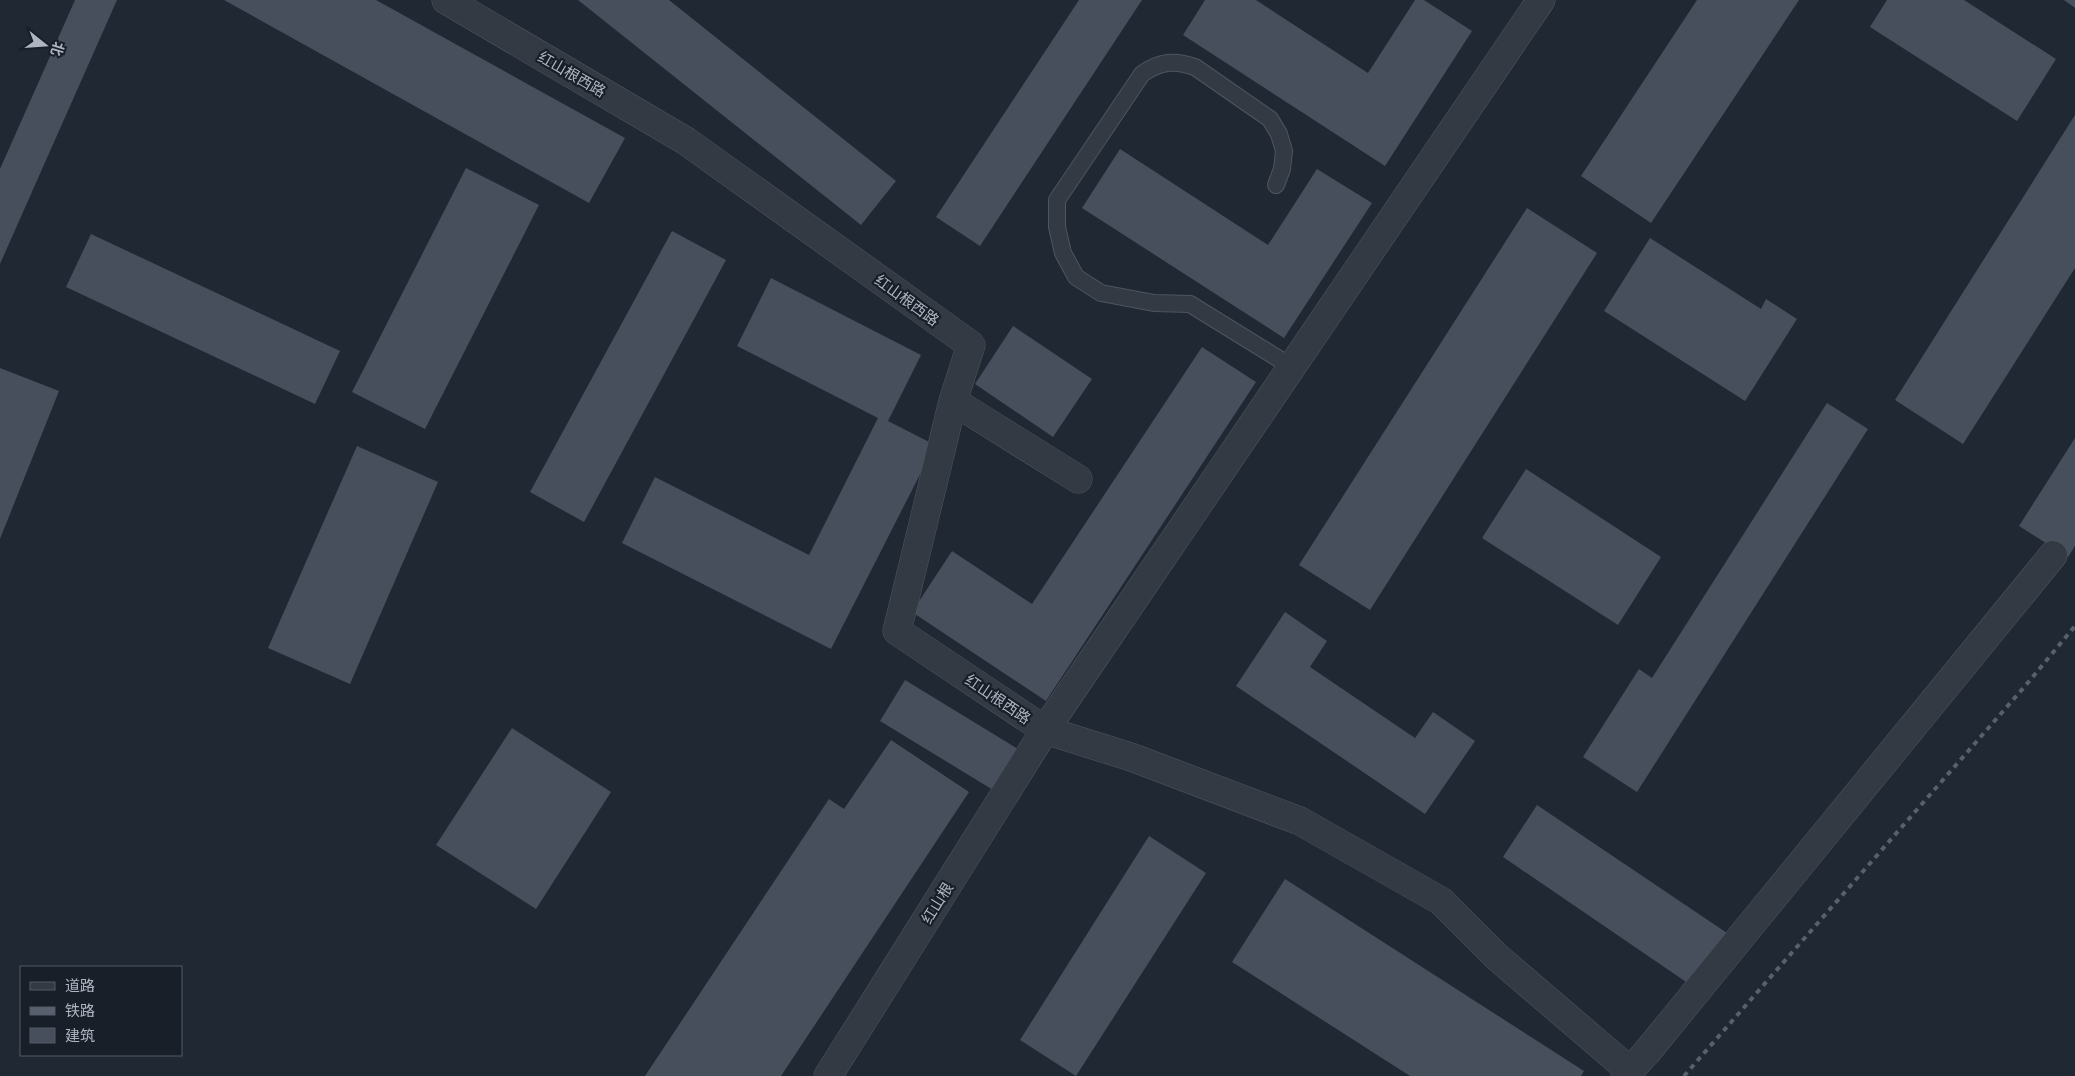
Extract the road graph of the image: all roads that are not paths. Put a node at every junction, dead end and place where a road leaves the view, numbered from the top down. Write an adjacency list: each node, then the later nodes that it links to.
1 (446, 0): 5 (street, 红山根西路)
2 (1541, 0): 4 (street, 红山根)
3 (1276, 185): 4 (lane)
4 (1292, 367): 8 (street, 红山根)
5 (953, 401): 6 (street); 8 (street, 红山根西路)
6 (1078, 479)
7 (2053, 555): 9 (street)
8 (1045, 730): 9 (street); 10 (street, 红山根)
9 (1627, 1073)
10 (828, 1076)

